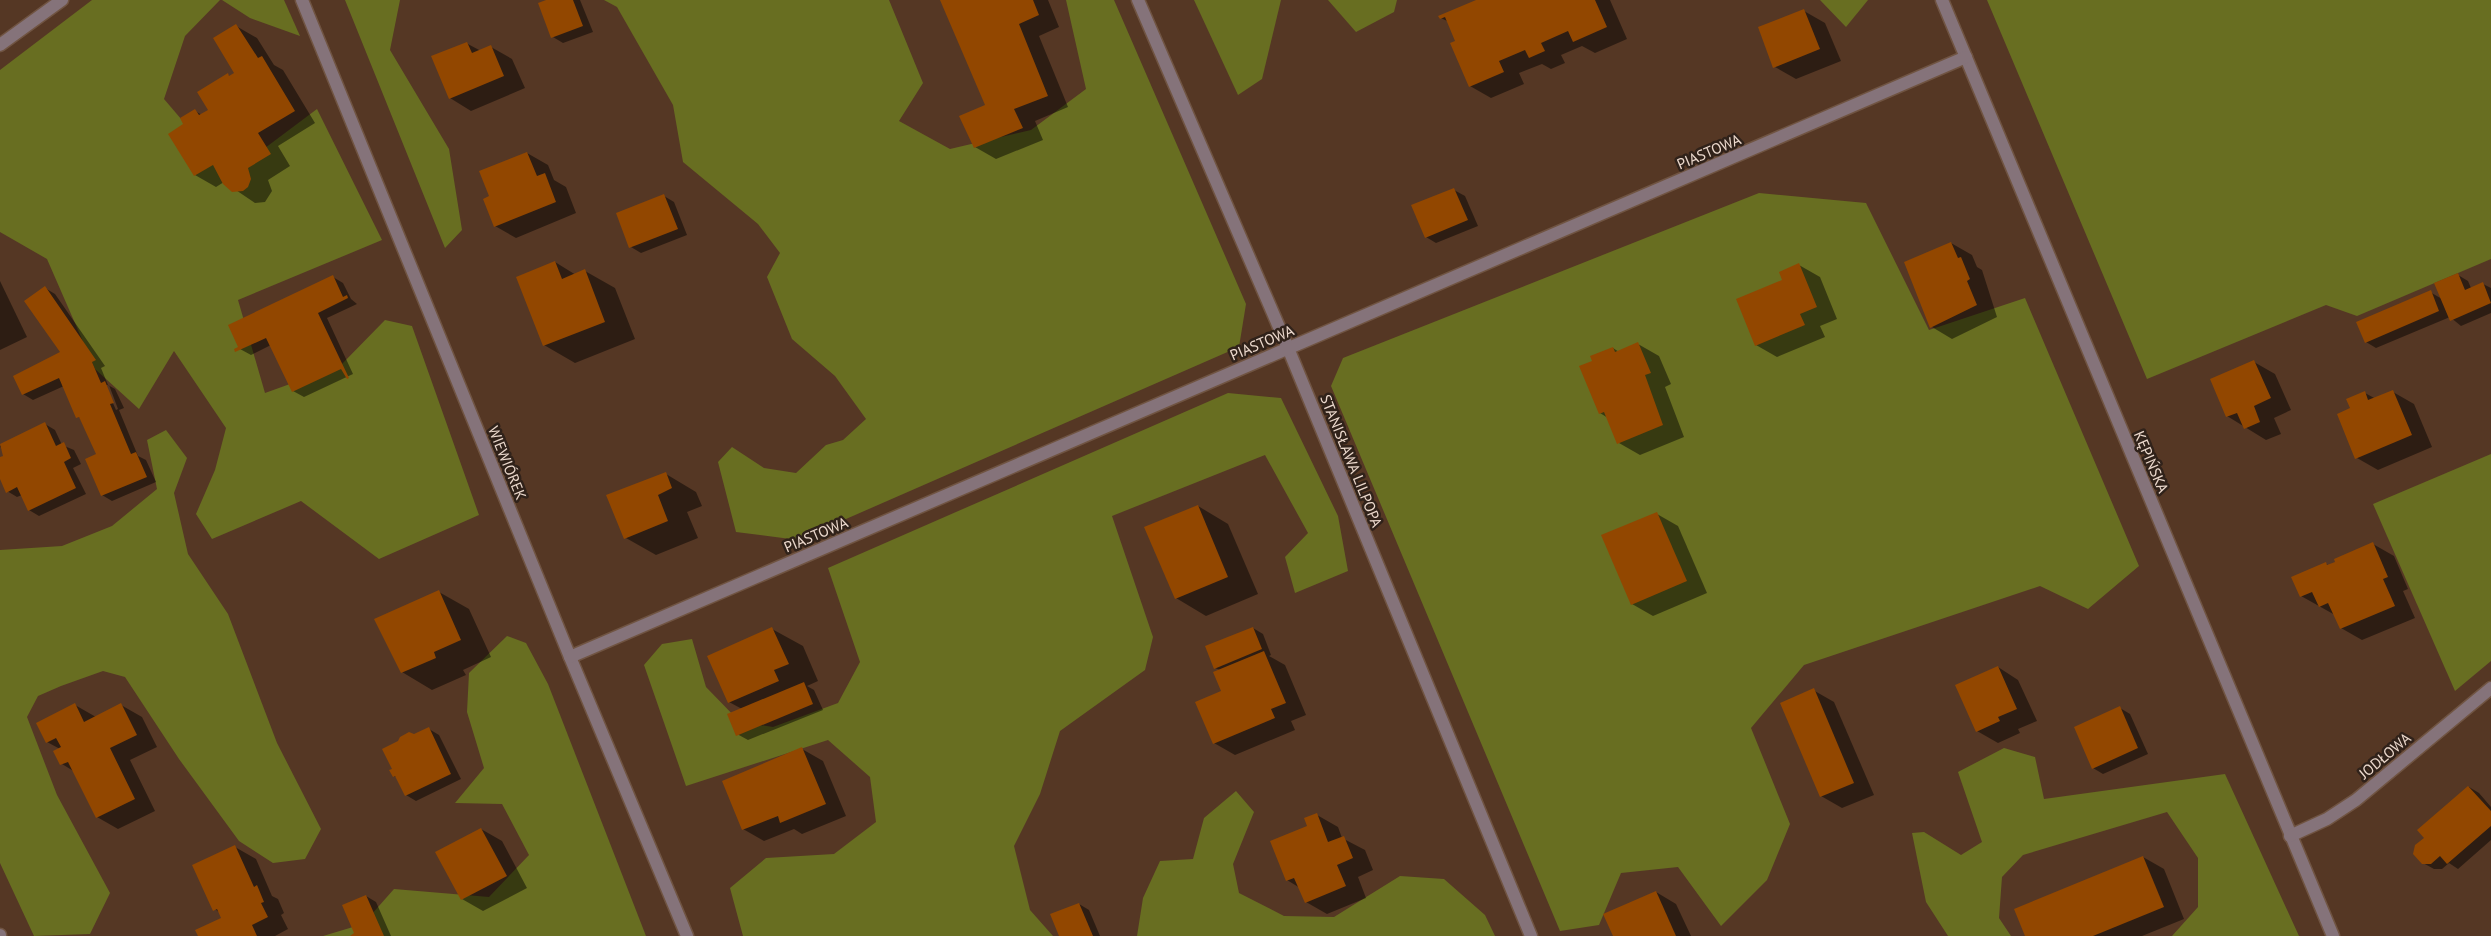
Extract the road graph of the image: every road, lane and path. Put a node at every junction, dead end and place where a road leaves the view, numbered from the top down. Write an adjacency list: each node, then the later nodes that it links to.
1 (62, 0): 5 (street)
2 (302, 0): 8 (street, WIEWIÓREK)
3 (1138, 0): 7 (street, STANISŁAWA LILPOPA)
4 (1942, 0): 6 (street, KĘPIŃSKA)
5 (0, 45)
6 (1966, 57): 7 (street, PIASTOWA); 10 (street, KĘPIŃSKA)
7 (1288, 348): 8 (street, PIASTOWA); 12 (street, STANISŁAWA LILPOPA)
8 (570, 657): 11 (street, WIEWIÓREK)
9 (2491, 688): 10 (street, JODŁOWA)
10 (2290, 836): 13 (street, KĘPIŃSKA)
11 (687, 936)
12 (1531, 936)
13 (2333, 936)

